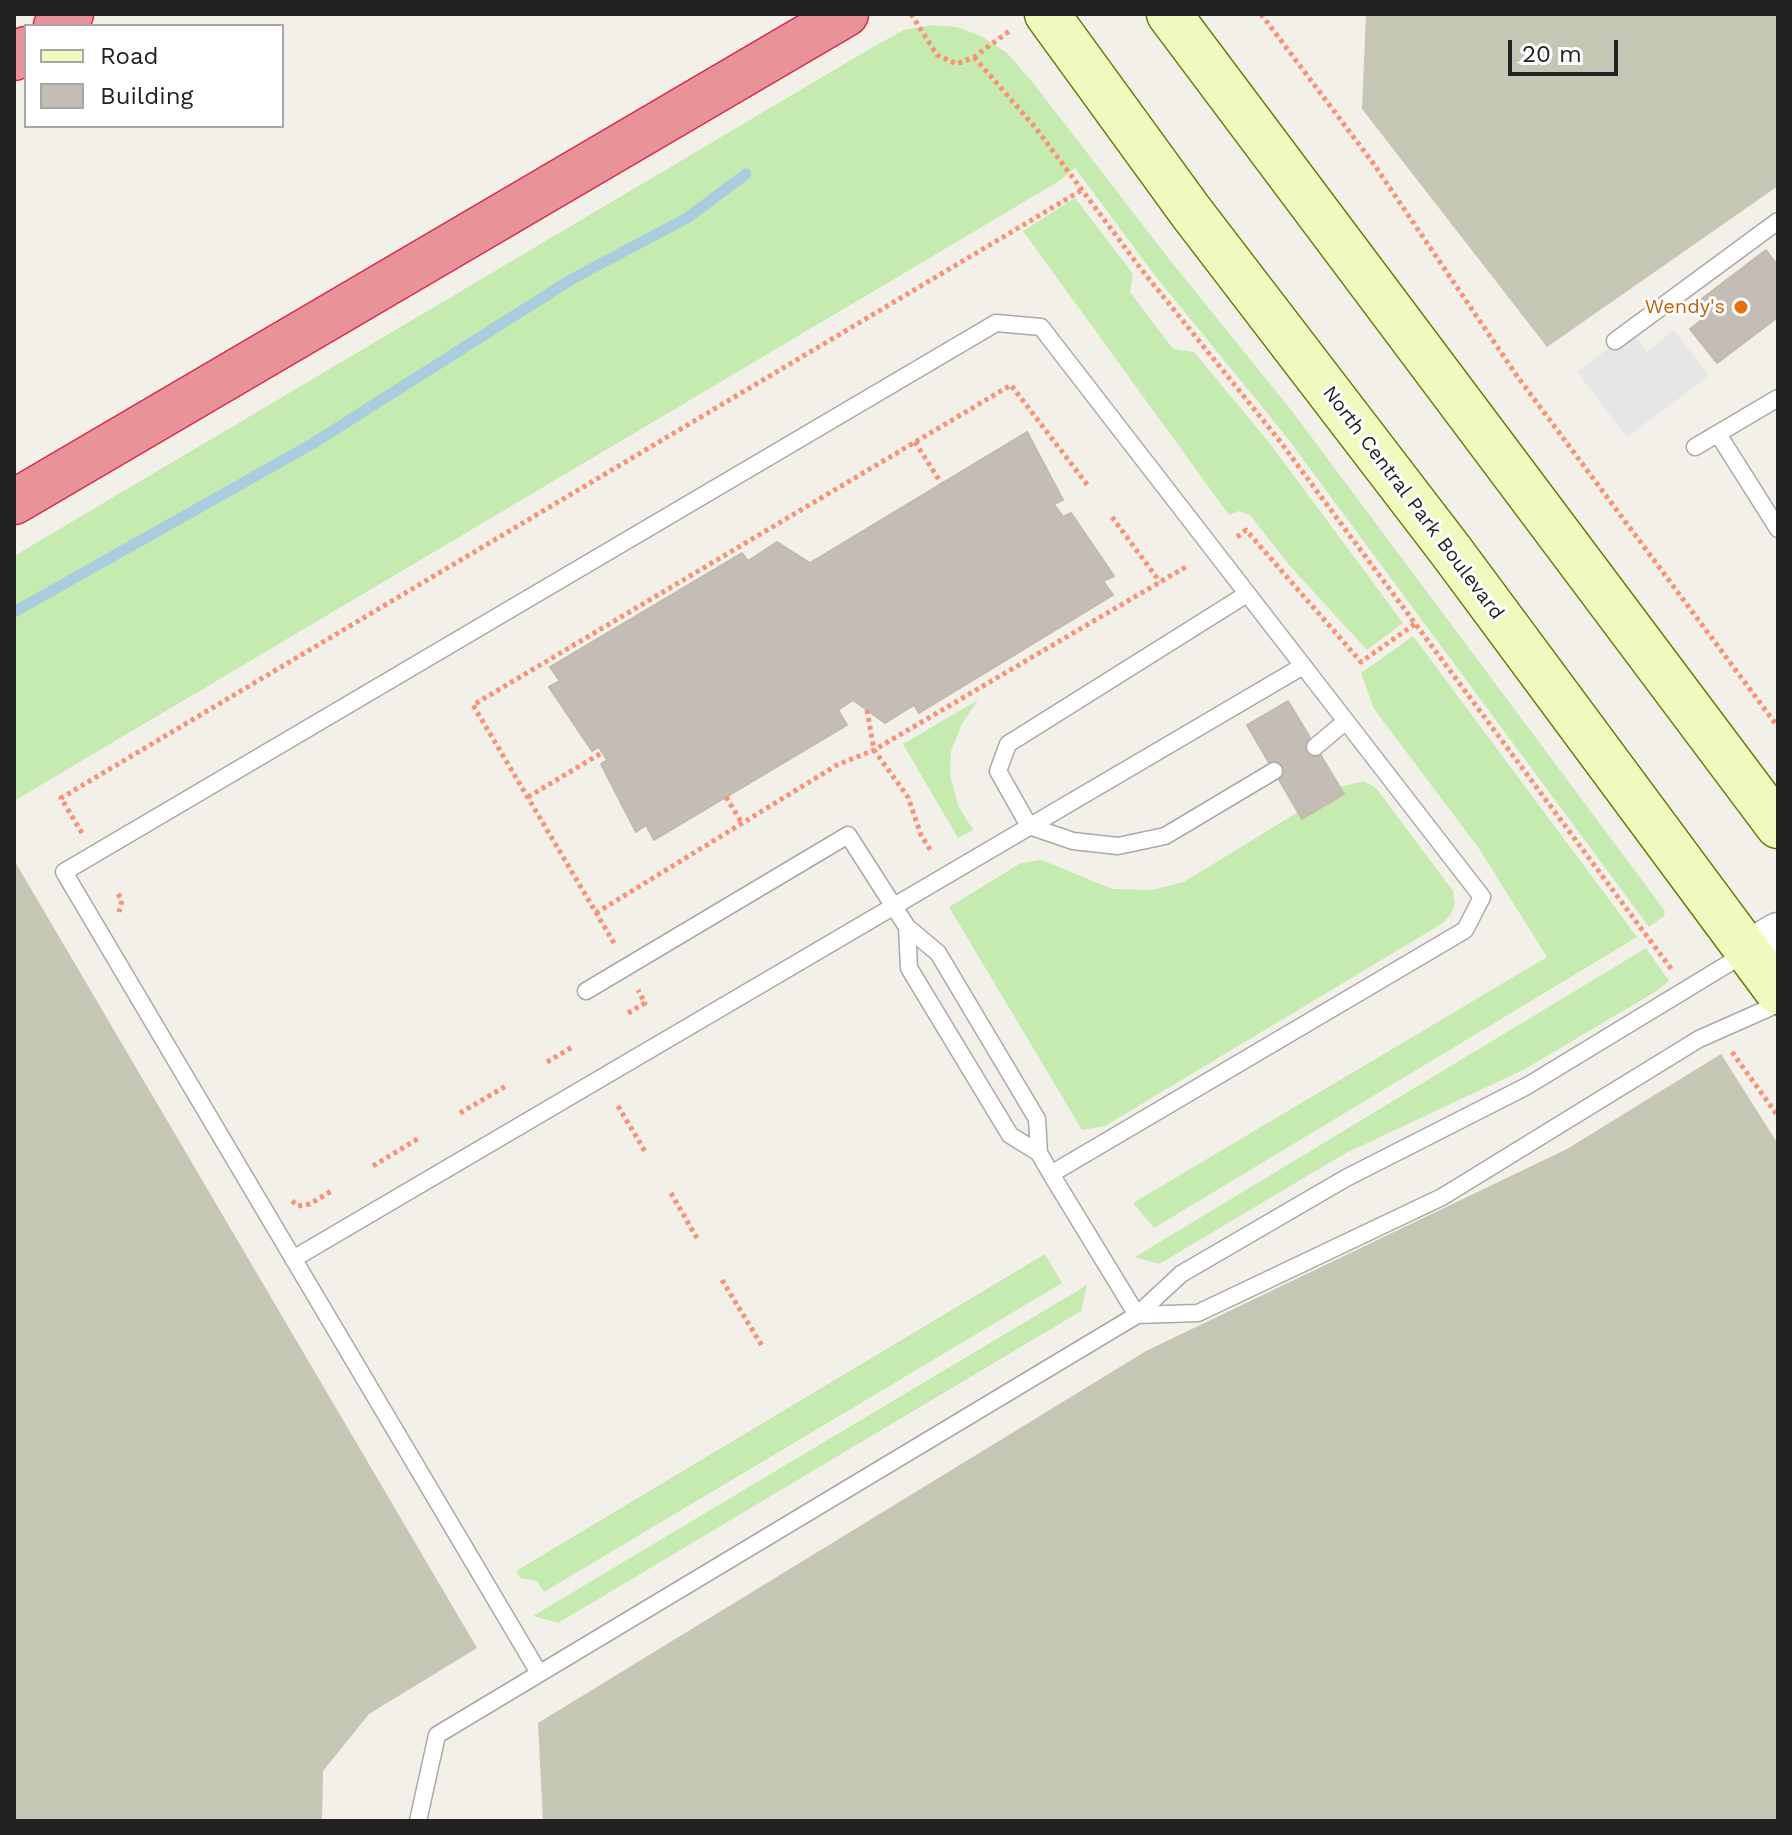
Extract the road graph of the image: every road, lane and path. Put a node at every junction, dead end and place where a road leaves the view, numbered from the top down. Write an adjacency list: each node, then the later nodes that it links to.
1 (846, 14): 17 (highway)
2 (911, 14): 7 (path)
3 (1047, 14): 43 (main road, North Central Park Boulevard)
4 (1169, 14): 37 (main road)
5 (1261, 14): 28 (path)
6 (993, 43): 7 (path)
7 (974, 57): 8 (path)
8 (1082, 190): 24 (path); 38 (path)
9 (1778, 221): 10 (lane)
10 (1615, 341)
11 (1778, 398): 12 (lane)
12 (1718, 434): 14 (lane); 19 (lane)
13 (915, 442): 15 (path); 16 (path); 33 (path)
14 (1695, 447)
15 (941, 483)
16 (1089, 487)
17 (14, 502)
18 (1112, 517): 22 (path)
19 (1778, 529)
20 (1237, 537): 24 (path)
21 (1189, 565): 22 (path)
22 (1160, 582): 30 (path)
23 (1247, 594): 25 (lane); 36 (lane); 67 (lane)
24 (1415, 624): 45 (path)
25 (1303, 666): 27 (lane); 36 (lane)
26 (867, 710): 30 (path)
27 (1346, 721): 29 (lane); 64 (lane)
28 (1778, 727)
29 (1315, 747)
30 (874, 750): 35 (path); 39 (path)
31 (603, 752): 33 (path)
32 (1274, 771): 36 (lane)
33 (528, 797): 41 (path)
34 (726, 797): 35 (path)
35 (742, 823): 41 (path)
36 (1029, 826): 40 (lane)
37 (1778, 826)
38 (82, 834)
39 (931, 851)
40 (894, 906): 42 (lane); 47 (lane); 67 (lane)
41 (596, 913): 44 (path)
42 (907, 927): 62 (lane); 62 (lane)
43 (1763, 942): 48 (main road, North Central Park Boulevard); 69 (lane)
44 (617, 947)
45 (1671, 969)
46 (638, 990): 50 (path)
47 (586, 991)
48 (1778, 992)
49 (1778, 1004): 69 (lane)
50 (628, 1013)
51 (574, 1046): 52 (path)
52 (562, 1053): 54 (path); 55 (path)
53 (1736, 1057): 59 (path)
54 (547, 1062)
55 (569, 1064)
56 (506, 1086): 58 (path)
57 (618, 1106): 61 (path)
58 (460, 1113)
59 (1778, 1116)
60 (419, 1138): 63 (path)
61 (646, 1153)
62 (1039, 1153): 64 (lane)
63 (373, 1166)
64 (1051, 1174): 69 (lane)
65 (671, 1193): 66 (path)
66 (698, 1240)
67 (293, 1259): 71 (lane)
68 (722, 1280): 70 (path)
69 (1137, 1315): 71 (lane)
70 (762, 1346)
71 (539, 1673): 72 (lane)
72 (418, 1821)

